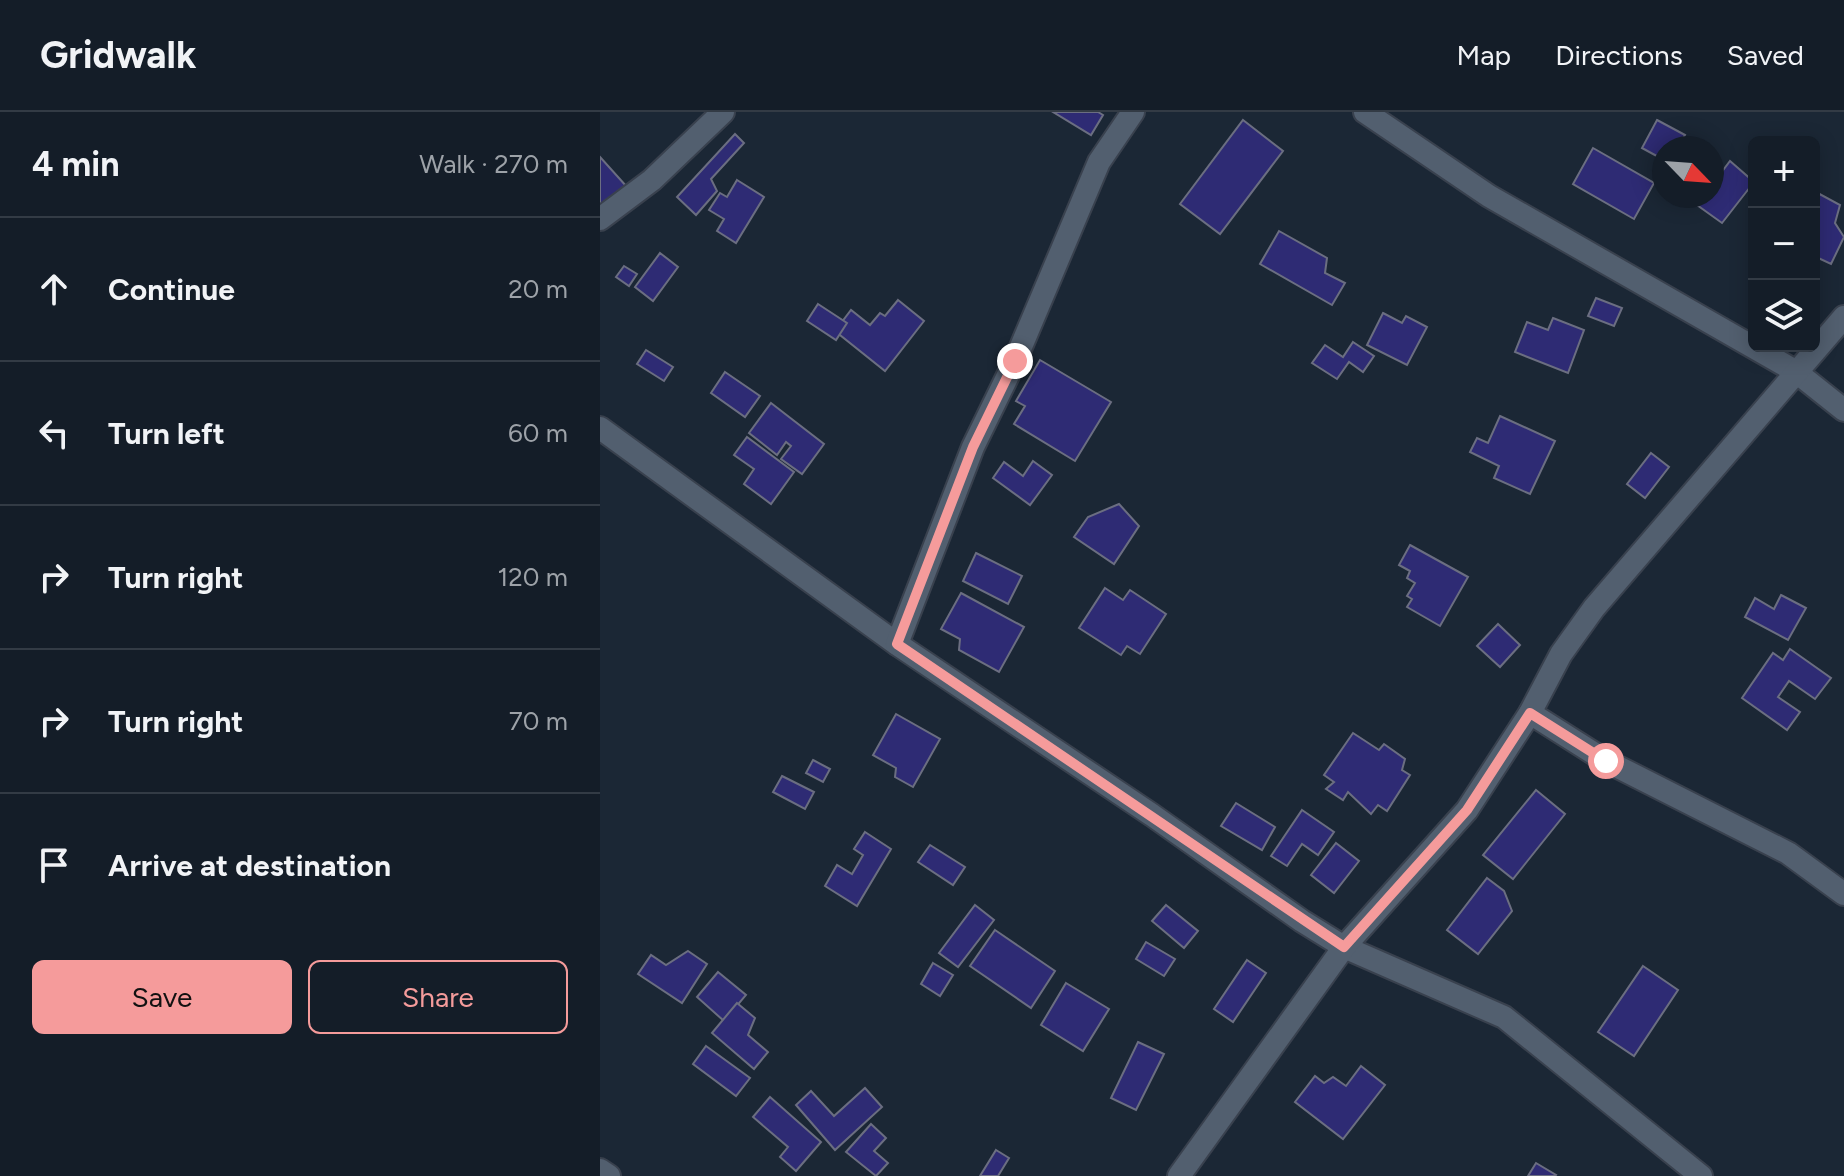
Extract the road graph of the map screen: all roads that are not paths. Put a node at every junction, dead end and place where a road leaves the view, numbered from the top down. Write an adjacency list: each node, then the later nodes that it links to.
1 (723, 112): 4 (street)
2 (1133, 112): 9 (street)
3 (1365, 112): 6 (street)
4 (600, 219)
5 (1844, 317): 6 (street)
6 (1795, 371): 7 (street); 10 (street)
7 (1844, 410)
8 (600, 428): 9 (street)
9 (897, 644): 12 (street)
10 (1530, 713): 11 (street); 12 (street)
11 (1844, 894)
12 (1344, 947): 15 (street); 16 (street)
13 (600, 1170): 14 (street)
14 (609, 1176)
15 (1179, 1176)
16 (1701, 1176)

